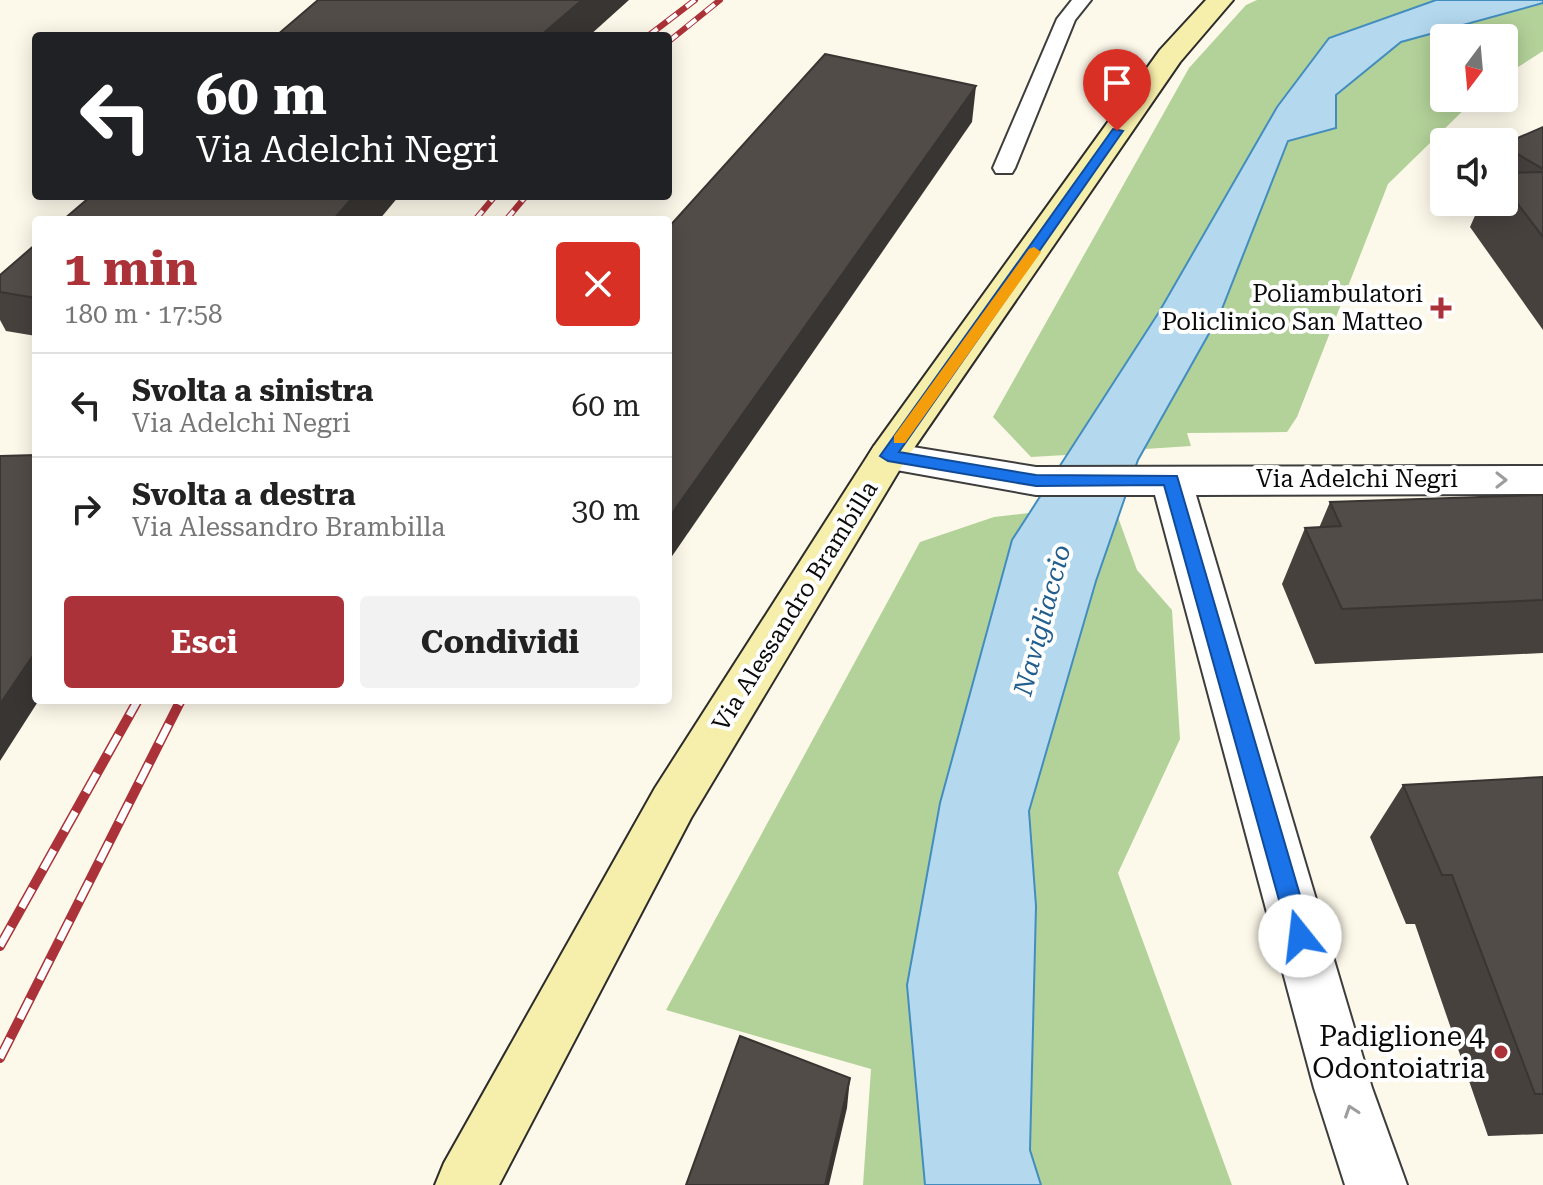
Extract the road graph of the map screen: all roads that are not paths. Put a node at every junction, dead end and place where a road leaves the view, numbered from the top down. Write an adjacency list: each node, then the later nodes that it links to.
1 (1082, 0): 5 (lane)
2 (1183, 0): 4 (main road, Via Alessandro Brambilla)
3 (1220, 0): 4 (main road, Via Alessandro Brambilla)
4 (1170, 56): 6 (main road, Via Alessandro Brambilla)
5 (1004, 168)
6 (888, 456): 7 (street, Via Adelchi Negri); 9 (main road, Via Alessandro Brambilla)
7 (1171, 480): 8 (street, Via Adelchi Negri, one-way to 8); 10 (street, one-way to 7)
8 (1543, 480)
9 (466, 1185)
10 (1376, 1185)

